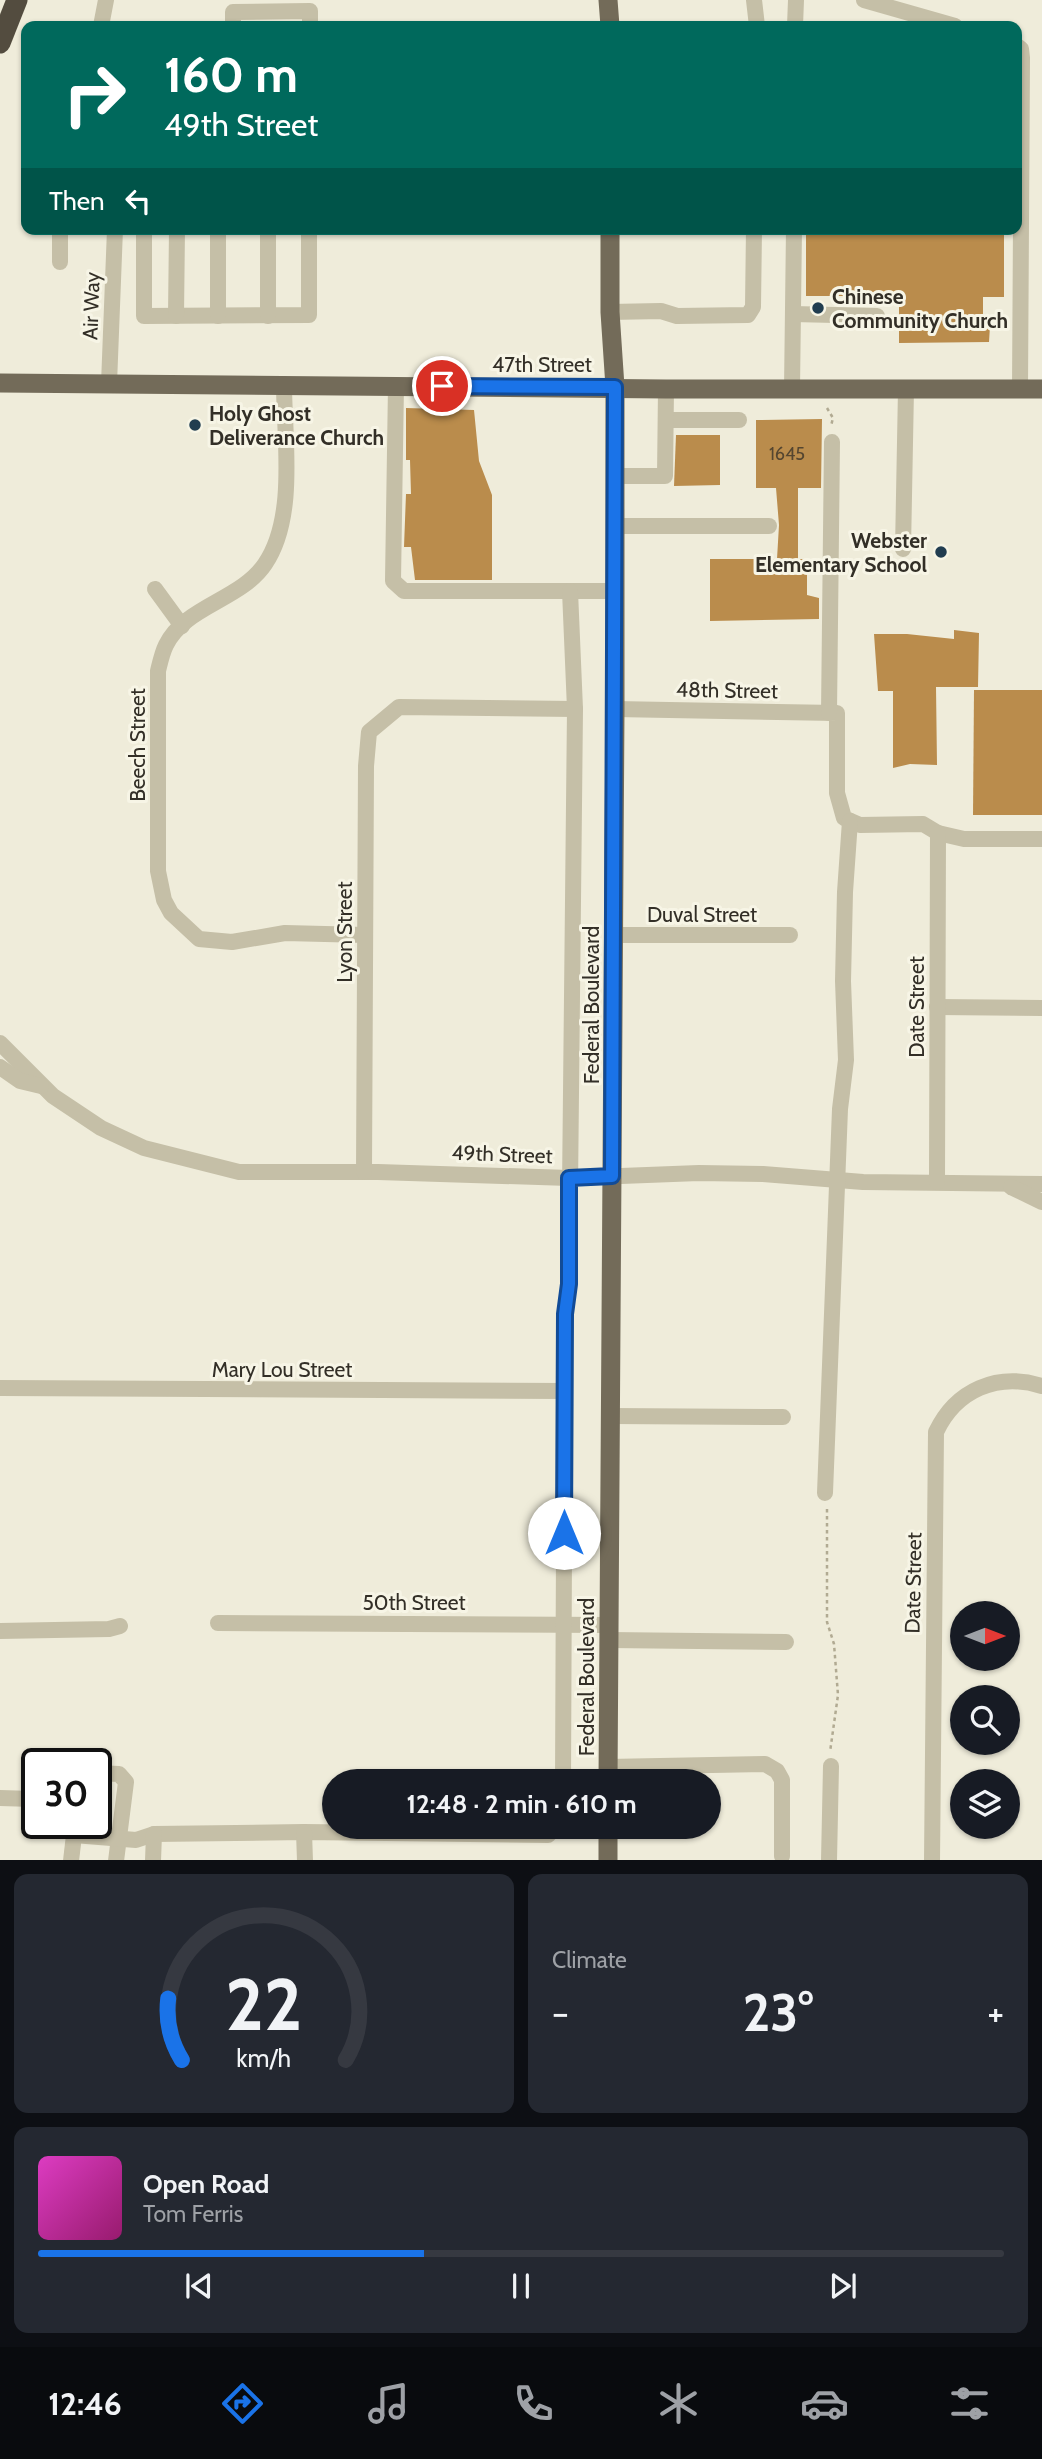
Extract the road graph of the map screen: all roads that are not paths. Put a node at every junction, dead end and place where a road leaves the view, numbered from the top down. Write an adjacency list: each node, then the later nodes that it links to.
1 (17, 0): 15 (highway)
2 (106, 0): 8 (street)
3 (607, 0): 11 (main road)
4 (754, 0): 12 (street)
5 (796, 0): 13 (street)
6 (864, 0): 14 (street)
7 (268, 19): 9 (street); 10 (street)
8 (101, 21)
9 (233, 21)
10 (310, 21)
11 (609, 21)
12 (756, 21)
13 (795, 21)
14 (938, 21)
15 (0, 43)
16 (60, 235): 27 (street)
17 (115, 235): 35 (street, Air Way)
18 (144, 235): 30 (street)
19 (177, 235): 30 (street)
20 (218, 235): 31 (street)
21 (268, 235): 32 (street)
22 (309, 235): 32 (street)
23 (610, 235): 28 (main road, Federal Boulevard)
24 (754, 235): 28 (street)
25 (793, 235): 29 (street)
26 (1019, 235): 42 (street)
27 (60, 262)
28 (610, 312): 38 (main road, Federal Boulevard)
29 (793, 314): 33 (street); 40 (street)
30 (176, 316): 31 (street)
31 (218, 316): 32 (street)
32 (268, 316)
33 (877, 316)
34 (0, 383): 35 (main road, 47th Street)
35 (109, 384): 36 (main road, 47th Street)
36 (284, 384): 37 (main road, 47th Street); 54 (street, Beech Street)
37 (396, 385): 38 (main road, 47th Street); 52 (street)
38 (615, 387): 39 (main road, 47th Street); 47 (main road, Federal Boulevard)
39 (666, 389): 40 (main road, 47th Street); 44 (street)
40 (792, 389): 41 (main road, 47th Street)
41 (906, 389): 42 (main road, 47th Street); 50 (street)
42 (1020, 389): 43 (main road, 47th Street)
43 (1042, 389)
44 (667, 420): 45 (street); 47 (street)
45 (739, 420)
46 (832, 442): 57 (street)
47 (615, 476): 48 (main road, Federal Boulevard)
48 (615, 526): 49 (street); 53 (main road, Federal Boulevard)
49 (769, 526)
50 (903, 549)
51 (155, 589): 54 (street)
52 (570, 591): 53 (street); 55 (street)
53 (615, 591): 56 (main road, Federal Boulevard)
54 (182, 626): 61 (street, Beech Street)
55 (575, 709): 61 (street, Lyon Street); 71 (street)
56 (615, 709): 57 (street, 48th Street); 62 (main road, Federal Boulevard)
57 (833, 713): 58 (street)
58 (847, 820): 59 (street); 72 (street)
59 (938, 833): 60 (street); 64 (street, Date Street)
60 (1042, 839)
61 (366, 935): 69 (street, Lyon Street)
62 (614, 935): 63 (street, Duval Street); 70 (main road, Federal Boulevard)
63 (790, 935)
64 (937, 1007): 65 (street); 73 (street, Date Street)
65 (1042, 1008)
66 (0, 1043): 68 (street, 49th Street)
67 (0, 1067): 68 (street)
68 (43, 1087): 69 (street, 49th Street)
69 (365, 1172): 71 (street, 49th Street)
70 (612, 1176): 71 (street, 49th Street); 72 (street, 49th Street); 80 (main road, Federal Boulevard)
71 (569, 1178): 79 (street)
72 (837, 1180): 73 (street, 49th Street); 82 (street)
73 (937, 1182): 75 (street, 49th Street)
74 (1042, 1184): 75 (street, 49th Street)
75 (1005, 1185): 76 (street)
76 (1042, 1202)
77 (1041, 1386): 110 (street, Date Street)
78 (0, 1388): 79 (street, Mary Lou Street)
79 (565, 1391): 84 (street)
80 (611, 1416): 81 (street); 87 (main road, Federal Boulevard)
81 (783, 1417)
82 (825, 1493)
83 (218, 1623): 84 (street, 50th Street)
84 (563, 1624): 87 (street, 50th Street); 90 (street)
85 (120, 1626): 86 (street)
86 (0, 1632)
87 (609, 1633): 88 (street, 50th Street); 91 (main road, Federal Boulevard)
88 (786, 1642)
89 (831, 1766): 109 (street)
90 (563, 1769)
91 (608, 1769)
92 (686, 1769): 103 (street)
93 (112, 1774): 101 (street)
94 (0, 1798): 95 (street)
95 (21, 1799)
96 (304, 1832): 97 (street); 98 (street); 107 (street)
97 (322, 1832)
98 (154, 1834): 101 (street); 106 (street)
99 (112, 1838): 101 (street)
100 (73, 1839): 104 (street)
101 (118, 1839): 105 (street)
102 (608, 1839): 108 (main road)
103 (782, 1856)
104 (71, 1860)
105 (116, 1860)
106 (153, 1860)
107 (305, 1860)
108 (608, 1860)
109 (829, 1860)
110 (932, 1860)

